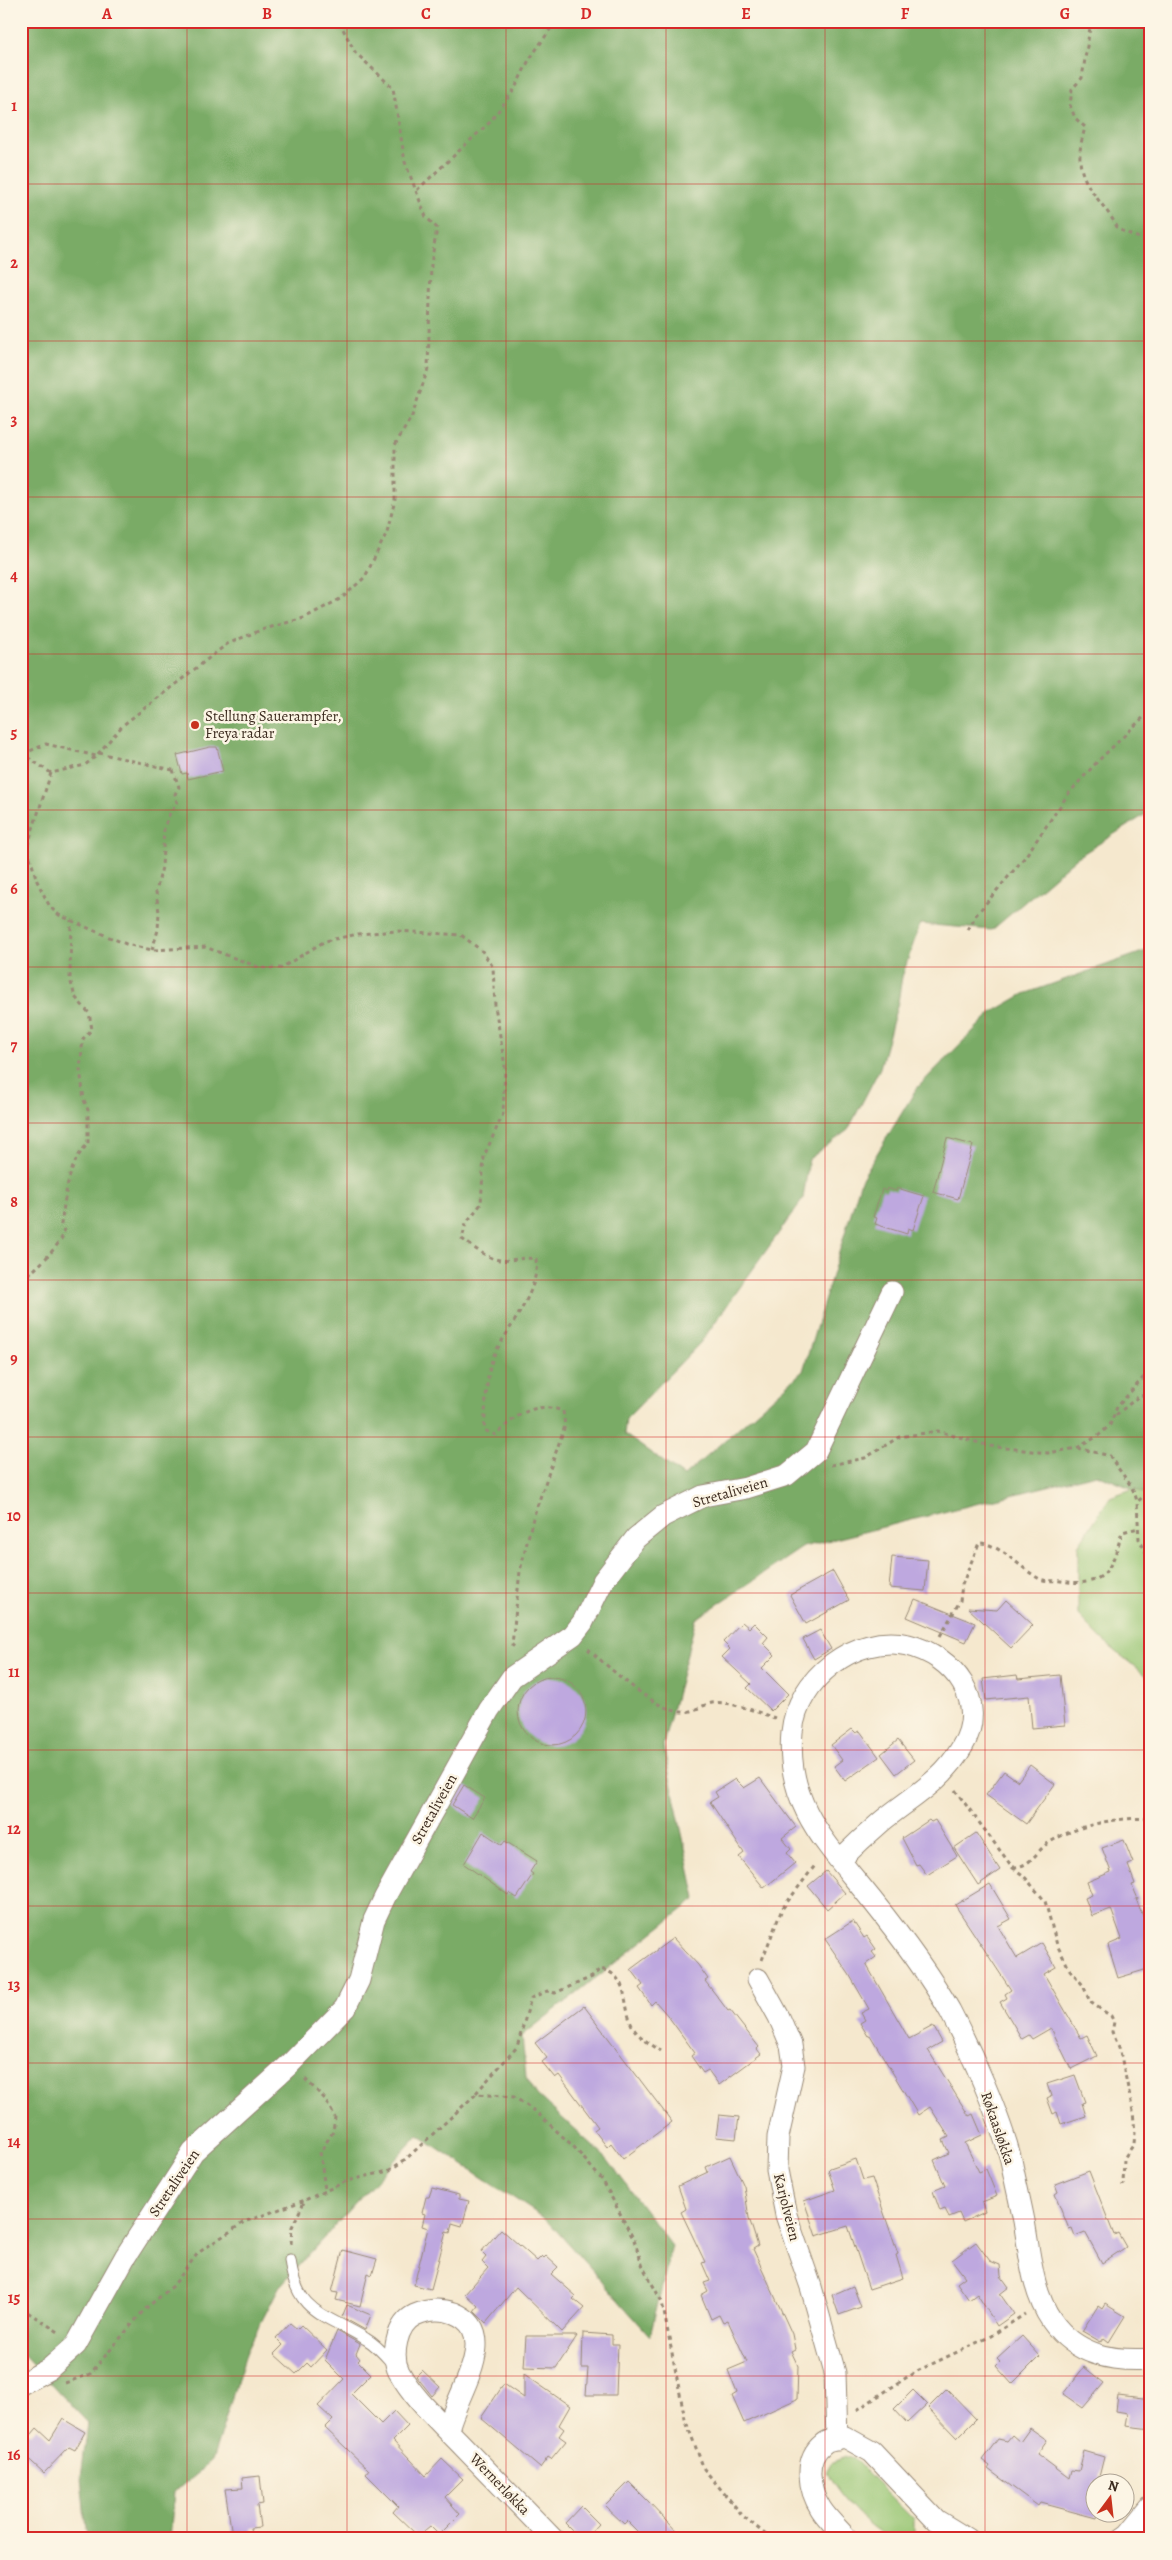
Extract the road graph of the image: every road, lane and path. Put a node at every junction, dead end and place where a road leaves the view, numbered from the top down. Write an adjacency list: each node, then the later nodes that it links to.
1 (341, 21): 4 (path)
2 (556, 21): 4 (path)
3 (1091, 21): 5 (path)
4 (417, 190): 8 (path)
5 (1151, 243)
6 (1151, 710): 13 (path)
7 (22, 754): 8 (path); 11 (path)
8 (98, 754): 9 (path); 11 (path)
9 (173, 770): 10 (path); 14 (path)
10 (177, 771)
11 (51, 773): 12 (path)
12 (71, 920): 14 (path); 15 (path)
13 (968, 930)
14 (152, 950): 28 (path)
15 (21, 1279)
16 (892, 1292): 26 (street, Stretaliveien)
17 (1151, 1369): 19 (path)
18 (1151, 1394): 19 (path)
19 (1116, 1415): 20 (path)
20 (1077, 1448): 21 (path); 23 (path)
21 (826, 1466)
22 (1151, 1500): 23 (path)
23 (1137, 1502): 24 (path)
24 (1139, 1528): 25 (path); 27 (path)
25 (1147, 1554)
26 (572, 1634): 28 (street, Stretaliveien); 29 (path)
27 (928, 1652): 29 (street, Røkaasløkka); 30 (street, Røkaasløkka)
28 (535, 1661): 36 (street, Stretaliveien)
29 (793, 1723): 32 (street, Røkaasløkka)
30 (944, 1773): 32 (street, Røkaasløkka); 33 (path)
31 (1151, 1818): 33 (path)
32 (834, 1854): 34 (path); 42 (street, Røkaasløkka)
33 (1012, 1868): 38 (path)
34 (758, 1979): 50 (street, Karjolveien)
35 (661, 2051): 37 (path)
36 (290, 2064): 39 (path); 44 (street, Stretaliveien)
37 (476, 2094): 39 (path); 53 (path)
38 (1123, 2186)
39 (325, 2190): 40 (path)
40 (305, 2200): 41 (path); 46 (path)
41 (290, 2260): 47 (lane)
42 (1043, 2305): 45 (street, Røkaasløkka); 50 (path)
43 (21, 2308): 44 (path)
44 (76, 2345): 46 (street, Stretaliveien)
45 (1151, 2359)
46 (49, 2369): 48 (street, Stretaliveien)
47 (398, 2370): 49 (street, Wernerløkka); 49 (street)
48 (21, 2384)
49 (448, 2430): 52 (street, Wernerløkka)
50 (841, 2438): 54 (street); 55 (street)
51 (1151, 2507): 56 (street)
52 (553, 2539)
53 (771, 2539)
54 (847, 2539)
55 (967, 2539)
56 (1122, 2539)

